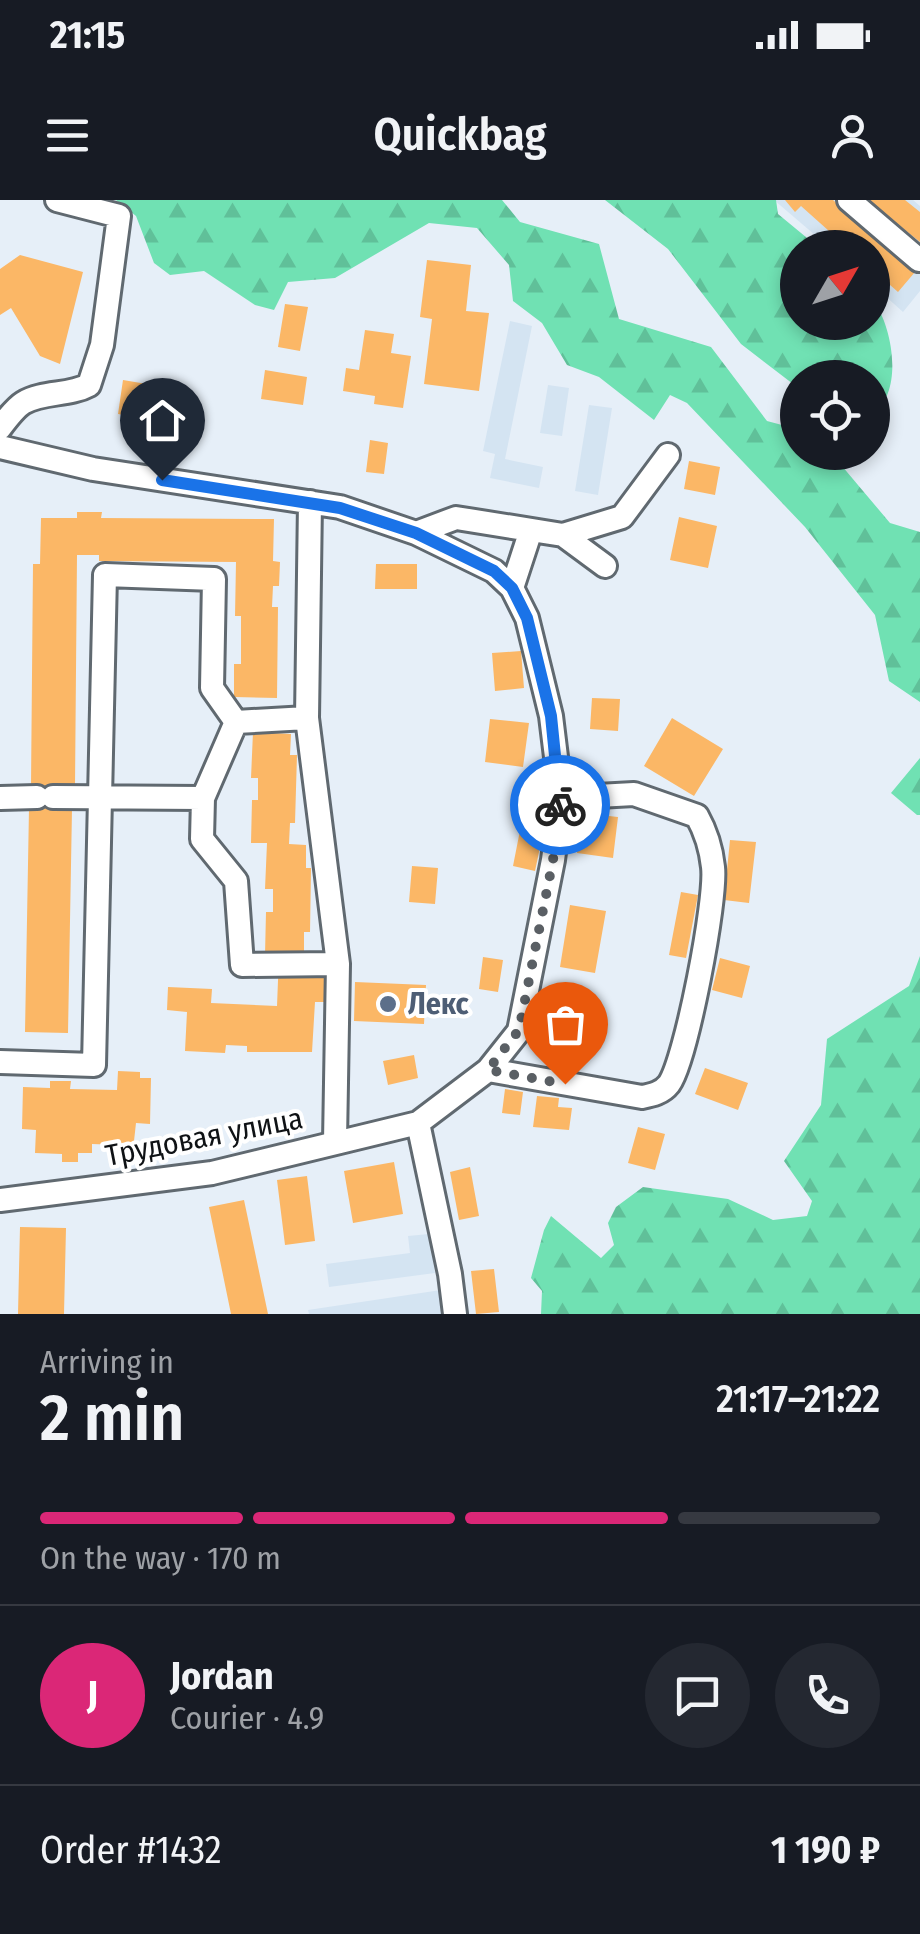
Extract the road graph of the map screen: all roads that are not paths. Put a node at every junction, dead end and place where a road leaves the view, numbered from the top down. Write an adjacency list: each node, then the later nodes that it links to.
1 (57, 200): 4 (street)
2 (849, 200): 3 (street)
3 (920, 260)
4 (0, 428)
5 (0, 447): 7 (street)
6 (668, 455): 10 (street)
7 (310, 502): 9 (street); 13 (street)
8 (531, 530): 9 (street); 10 (street); 12 (street)
9 (416, 533): 12 (street)
10 (563, 535): 11 (street)
11 (606, 566)
12 (512, 588): 18 (street, Трудовая улица)
13 (307, 718): 14 (street); 19 (street)
14 (236, 722): 15 (street); 17 (street)
15 (99, 797): 16 (street); 17 (street); 20 (street)
16 (0, 798)
17 (202, 798): 19 (street)
18 (561, 798): 21 (street, Трудовая улица); 21 (street)
19 (338, 964): 23 (street)
20 (0, 1062)
21 (488, 1070): 22 (street, Трудовая улица)
22 (418, 1122): 23 (street, Трудовая улица); 25 (street)
23 (335, 1142): 24 (street, Трудовая улица)
24 (0, 1200)
25 (455, 1314)

